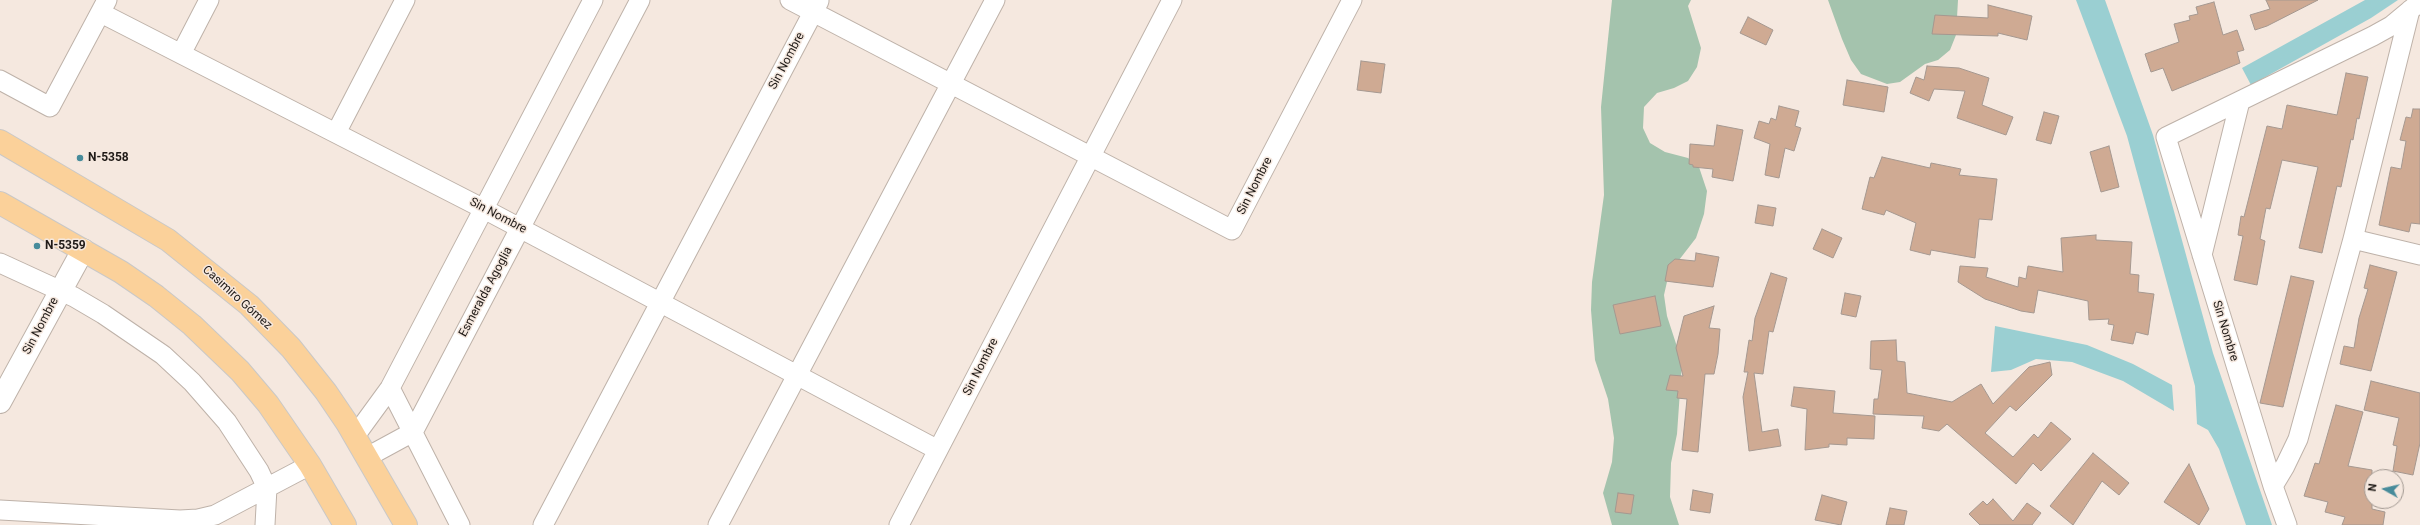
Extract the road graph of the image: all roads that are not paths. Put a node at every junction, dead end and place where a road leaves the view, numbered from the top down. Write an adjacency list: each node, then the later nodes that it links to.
1 (209, 0): 12 (street)
2 (405, 0): 16 (street)
3 (594, 0): 20 (street)
4 (640, 0): 21 (street, Esmeralda Agoglia)
5 (790, 0): 10 (street, Sin Nombre)
6 (995, 0): 14 (street)
7 (1172, 0): 18 (street, Sin Nombre)
8 (1352, 0): 18 (street, Sin Nombre)
9 (104, 6): 12 (street, Sin Nombre); 13 (street, Sin Nombre)
10 (816, 6): 14 (street, Sin Nombre); 28 (street, Sin Nombre)
11 (2415, 6): 15 (street); 22 (street)
12 (181, 54): 16 (street, Sin Nombre)
13 (0, 80)
14 (951, 84): 18 (street, Sin Nombre); 29 (street)
15 (2240, 101): 25 (street); 25 (street, Sin Nombre)
16 (336, 132): 20 (street, Sin Nombre)
17 (0, 141): 33 (main road, Casimiro Gómez)
18 (1090, 157): 34 (street, Sin Nombre)
19 (0, 204): 23 (main road)
20 (484, 208): 21 (street, Sin Nombre); 30 (street)
21 (520, 228): 28 (street, Sin Nombre); 32 (street, Esmeralda Agoglia)
22 (2353, 239): 24 (street); 37 (street)
23 (83, 250): 27 (street, Sin Nombre); 36 (main road)
24 (2420, 255)
25 (2202, 256): 37 (street, Sin Nombre)
26 (0, 263): 27 (street)
27 (60, 291): 31 (street, Sin Nombre); 38 (street)
28 (660, 302): 29 (street, Sin Nombre); 46 (street, Sin Nombre)
29 (797, 375): 34 (street, Sin Nombre); 47 (street)
30 (390, 388): 32 (street); 33 (street)
31 (0, 402)
32 (413, 432): 35 (street); 45 (street)
33 (355, 436): 35 (main road, Casimiro Gómez)
34 (938, 450): 48 (street, Sin Nombre)
35 (367, 457): 44 (main road, Casimiro Gómez)
36 (310, 466): 38 (street); 43 (main road)
37 (2272, 486): 49 (street, Sin Nombre)
38 (267, 488): 40 (street); 42 (street)
39 (0, 510): 41 (street)
40 (222, 518): 41 (street)
41 (63, 519)
42 (265, 525)
43 (345, 525)
44 (406, 525)
45 (460, 525)
46 (543, 525)
47 (718, 525)
48 (899, 525)
49 (2287, 525)

